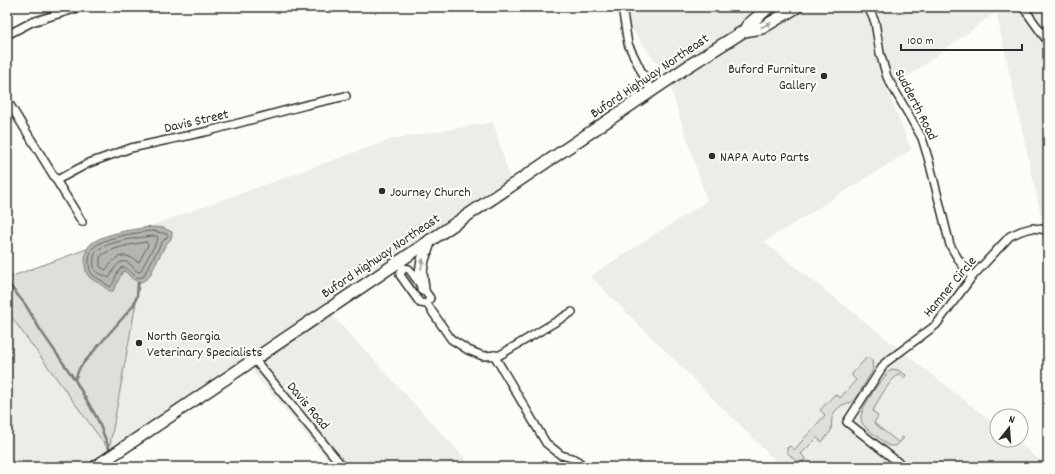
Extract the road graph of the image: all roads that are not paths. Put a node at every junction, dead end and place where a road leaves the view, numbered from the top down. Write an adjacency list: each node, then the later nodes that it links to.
1 (81, 7): 8 (street)
2 (622, 7): 10 (street)
3 (770, 7): 7 (main road)
4 (797, 7): 7 (main road, one-way to 4)
5 (868, 7): 18 (street, Sudderth Road)
6 (1023, 7): 9 (street)
7 (744, 31): 10 (main road, Buford Highway Northeast)
8 (7, 35)
9 (1048, 42)
10 (651, 91): 16 (main road, Buford Highway Northeast)
11 (346, 96): 13 (street, Davis Street)
12 (7, 100): 13 (street)
13 (57, 180): 14 (street)
14 (82, 222)
15 (1048, 230): 18 (street, Hamner Circle)
16 (430, 240): 17 (main road, Buford Highway Northeast); 19 (main road, one-way to 16)
17 (400, 264): 19 (street); 20 (street); 23 (main road, Buford Highway Northeast)
18 (972, 277): 27 (street, Hamner Circle)
19 (423, 289): 20 (street)
20 (427, 304): 22 (street)
21 (572, 312): 22 (street)
22 (494, 355): 26 (street)
23 (254, 359): 24 (main road, Buford Highway Northeast); 25 (street, Davis Road)
24 (95, 467)
25 (343, 467)
26 (585, 467)
27 (904, 467)

